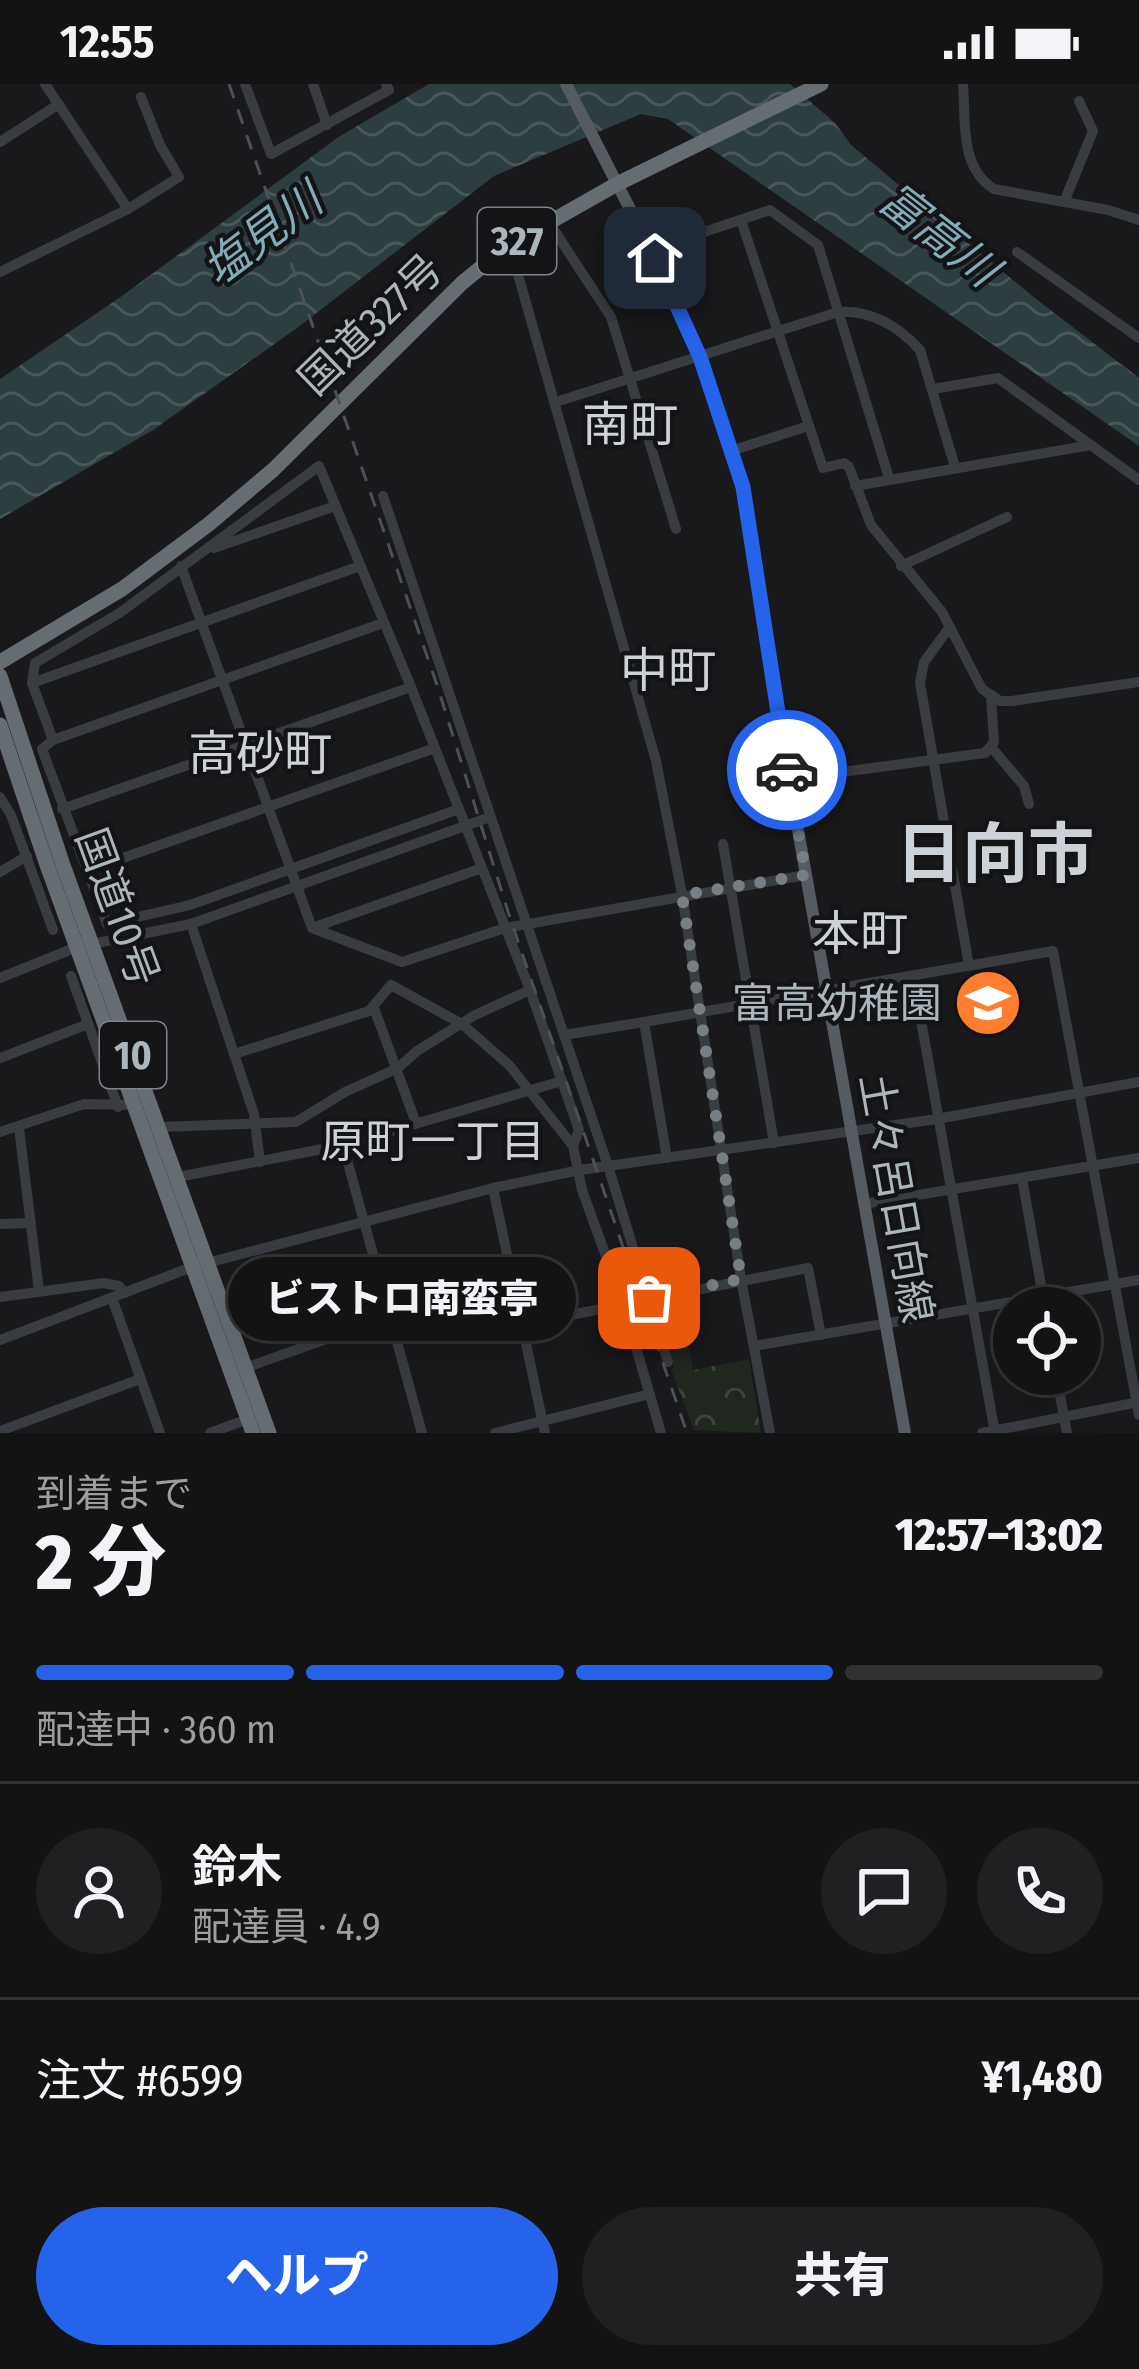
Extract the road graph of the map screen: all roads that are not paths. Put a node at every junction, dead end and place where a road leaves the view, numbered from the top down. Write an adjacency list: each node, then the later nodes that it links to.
1 (45, 84): 10 (street)
2 (245, 84): 11 (street)
3 (314, 84): 11 (street)
4 (386, 84): 11 (street)
5 (566, 84): 13 (main road, 土々呂日向線)
6 (963, 84): 14 (street)
7 (813, 88): 13 (highway, 国道327号 / 327)
8 (141, 97): 15 (street)
9 (1079, 100): 14 (street)
10 (58, 104): 12 (street); 15 (street)
11 (327, 125)
12 (0, 142)
13 (614, 178): 18 (highway, 国道327号 / 327); 21 (main road, 土々呂日向線)
14 (1064, 202): 17 (street)
15 (128, 209): 22 (street)
16 (742, 220): 21 (street); 23 (street); 24 (street)
17 (1139, 220)
18 (550, 224): 19 (highway, 国道327号 / 327); 27 (street)
19 (506, 247): 29 (street); 48 (highway, 国道327号 / 327)
20 (1017, 252): 25 (street)
21 (655, 258): 26 (main road, 土々呂日向線)
22 (0, 272)
23 (838, 312): 24 (street); 28 (street); 34 (street)
24 (777, 333): 26 (street); 30 (street)
25 (1139, 338)
26 (700, 357): 27 (street); 32 (main road, 土々呂日向線)
27 (628, 380): 29 (street); 40 (street)
28 (933, 389): 31 (street); 33 (street)
29 (556, 402): 78 (street)
30 (808, 426): 32 (street); 36 (street)
31 (1091, 445): 33 (street); 35 (street)
32 (734, 450): 61 (main road, 土々呂日向線)
33 (955, 467): 34 (street)
34 (889, 478): 36 (street)
35 (1139, 480)
36 (855, 486): 44 (street)
37 (382, 496): 67 (street)
38 (335, 506): 41 (street); 41 (street); 43 (street)
39 (1007, 517): 44 (street)
40 (676, 529)
41 (199, 553): 42 (street)
42 (181, 566): 45 (street); 52 (street)
43 (360, 566): 45 (street); 46 (street)
44 (902, 566): 47 (street)
45 (201, 622): 50 (street); 52 (street)
46 (383, 623): 50 (street); 53 (street)
47 (949, 628): 54 (street); 60 (street)
48 (0, 662)
49 (0, 676): 84 (highway, 国道10号 / 10)
50 (224, 681): 56 (street); 57 (street)
51 (1139, 682): 54 (street)
52 (32, 683): 56 (street)
53 (411, 686): 57 (street); 58 (street)
54 (991, 697): 59 (street)
55 (0, 725): 84 (highway, 国道10号 / 10)
56 (53, 740): 64 (street)
57 (245, 744): 64 (street); 65 (street)
58 (435, 748): 65 (street); 66 (street)
59 (992, 748): 60 (street); 63 (street)
60 (931, 760): 61 (street); 86 (street)
61 (789, 779): 75 (main road, 土々呂日向線)
62 (0, 797): 70 (street)
63 (1029, 805)
64 (62, 808): 73 (street)
65 (267, 808): 71 (street); 73 (street)
66 (459, 809): 68 (street); 71 (street)
67 (490, 817): 68 (street); 80 (street)
68 (465, 826): 72 (street); 76 (street)
69 (723, 844): 77 (street)
70 (27, 856): 74 (street); 83 (street)
71 (290, 868): 73 (street); 76 (street)
72 (482, 868): 81 (street); 82 (street)
73 (86, 871)
74 (0, 872)
75 (806, 875): 77 (street); 92 (main road, 土々呂日向線)
76 (296, 885): 79 (street); 81 (street)
77 (730, 887): 78 (street); 93 (street)
78 (682, 895): 80 (street); 95 (street)
79 (191, 924): 84 (street); 100 (street)
80 (526, 924): 82 (street); 99 (street)
81 (312, 928): 85 (street)
82 (505, 928): 85 (street); 91 (street)
83 (53, 930)
84 (84, 945): 89 (street); 107 (highway, 国道10号 / 10); 111 (highway, 国道10号 / 10)
85 (402, 962): 90 (street)
86 (969, 966): 88 (street); 106 (street)
87 (70, 976): 97 (street)
88 (913, 976): 92 (street); 108 (street)
89 (0, 978)
90 (391, 985): 94 (street); 98 (street)
91 (530, 990): 98 (street); 103 (street)
92 (828, 990): 93 (street); 114 (main road, 土々呂日向線)
93 (753, 1002): 95 (street); 115 (street)
94 (374, 1008): 100 (street); 102 (street)
95 (700, 1011): 96 (street); 118 (street)
96 (644, 1022): 99 (street); 119 (street)
97 (88, 1024): 101 (street); 107 (street)
98 (461, 1024): 102 (street); 105 (street)
99 (564, 1035): 122 (street)
100 (234, 1054): 109 (street)
101 (0, 1058)
102 (398, 1068): 109 (street); 110 (street)
103 (562, 1081): 105 (street); 117 (street)
104 (1139, 1082): 106 (street)
105 (531, 1090): 110 (street); 117 (street)
106 (1079, 1093): 108 (street); 123 (street)
107 (127, 1106): 112 (street); 133 (highway, 国道10号 / 10)
108 (937, 1119): 114 (street); 128 (street)
109 (255, 1122): 111 (street); 121 (street)
110 (416, 1123): 116 (street)
111 (160, 1127): 125 (highway, 国道10号 / 10)
112 (19, 1128): 113 (street); 131 (street)
113 (0, 1132)
114 (851, 1133): 115 (street); 129 (main road, 土々呂日向線)
115 (774, 1143): 118 (street)
116 (343, 1145): 121 (street); 130 (street)
117 (573, 1146): 124 (street)
118 (723, 1150): 119 (street); 134 (street)
119 (667, 1158): 122 (street)
120 (1139, 1158): 123 (street)
121 (260, 1162): 125 (street)
122 (608, 1166): 124 (street); 145 (street)
123 (1093, 1166): 126 (street); 136 (street)
124 (580, 1170): 127 (street); 146 (street)
125 (178, 1178): 133 (highway, 国道10号 / 10)
126 (1022, 1178): 128 (street); 137 (street)
127 (493, 1188): 130 (street); 140 (street)
128 (951, 1190): 129 (street); 148 (street)
129 (864, 1204): 151 (main road, 土々呂日向線)
130 (363, 1221): 133 (street); 150 (street)
131 (32, 1223): 132 (street); 141 (street)
132 (0, 1224)
133 (200, 1265): 142 (street); 157 (highway, 国道10号 / 10); 163 (highway, 国道10号 / 10)
134 (741, 1279): 145 (street); 153 (street); 155 (street)
135 (1139, 1280): 136 (street)
136 (1115, 1284): 139 (street); 161 (street)
137 (1041, 1287)
138 (66, 1288): 141 (street); 142 (street); 149 (street)
139 (1101, 1288)
140 (512, 1290): 150 (street); 152 (street)
141 (39, 1291): 143 (street)
142 (125, 1293): 144 (street)
143 (0, 1297)
144 (112, 1298): 149 (street); 158 (street)
145 (649, 1298): 146 (street); 156 (street)
146 (623, 1303): 152 (street); 159 (street)
147 (993, 1306): 148 (street)
148 (973, 1308): 151 (street); 166 (street)
149 (71, 1313): 154 (street)
150 (391, 1316): 157 (street); 170 (street)
151 (885, 1324): 153 (street); 174 (main road, 土々呂日向線)
152 (520, 1325): 164 (street)
153 (821, 1335): 155 (street)
154 (0, 1340)
155 (754, 1346): 173 (street)
156 (668, 1362)
157 (245, 1368): 169 (highway, 国道10号 / 10)
158 (140, 1378): 165 (street); 167 (street)
159 (650, 1394): 164 (street); 172 (street)
160 (1060, 1395): 162 (street)
161 (1138, 1407): 162 (street)
162 (1064, 1417): 166 (street); 175 (street)
163 (251, 1426): 168 (street)
164 (544, 1427): 171 (street)
165 (0, 1431)
166 (990, 1432)
167 (160, 1433)
168 (211, 1433)
169 (268, 1433)
170 (422, 1433)
171 (495, 1433)
172 (661, 1433)
173 (770, 1433)
174 (905, 1433)
175 (1066, 1433)

